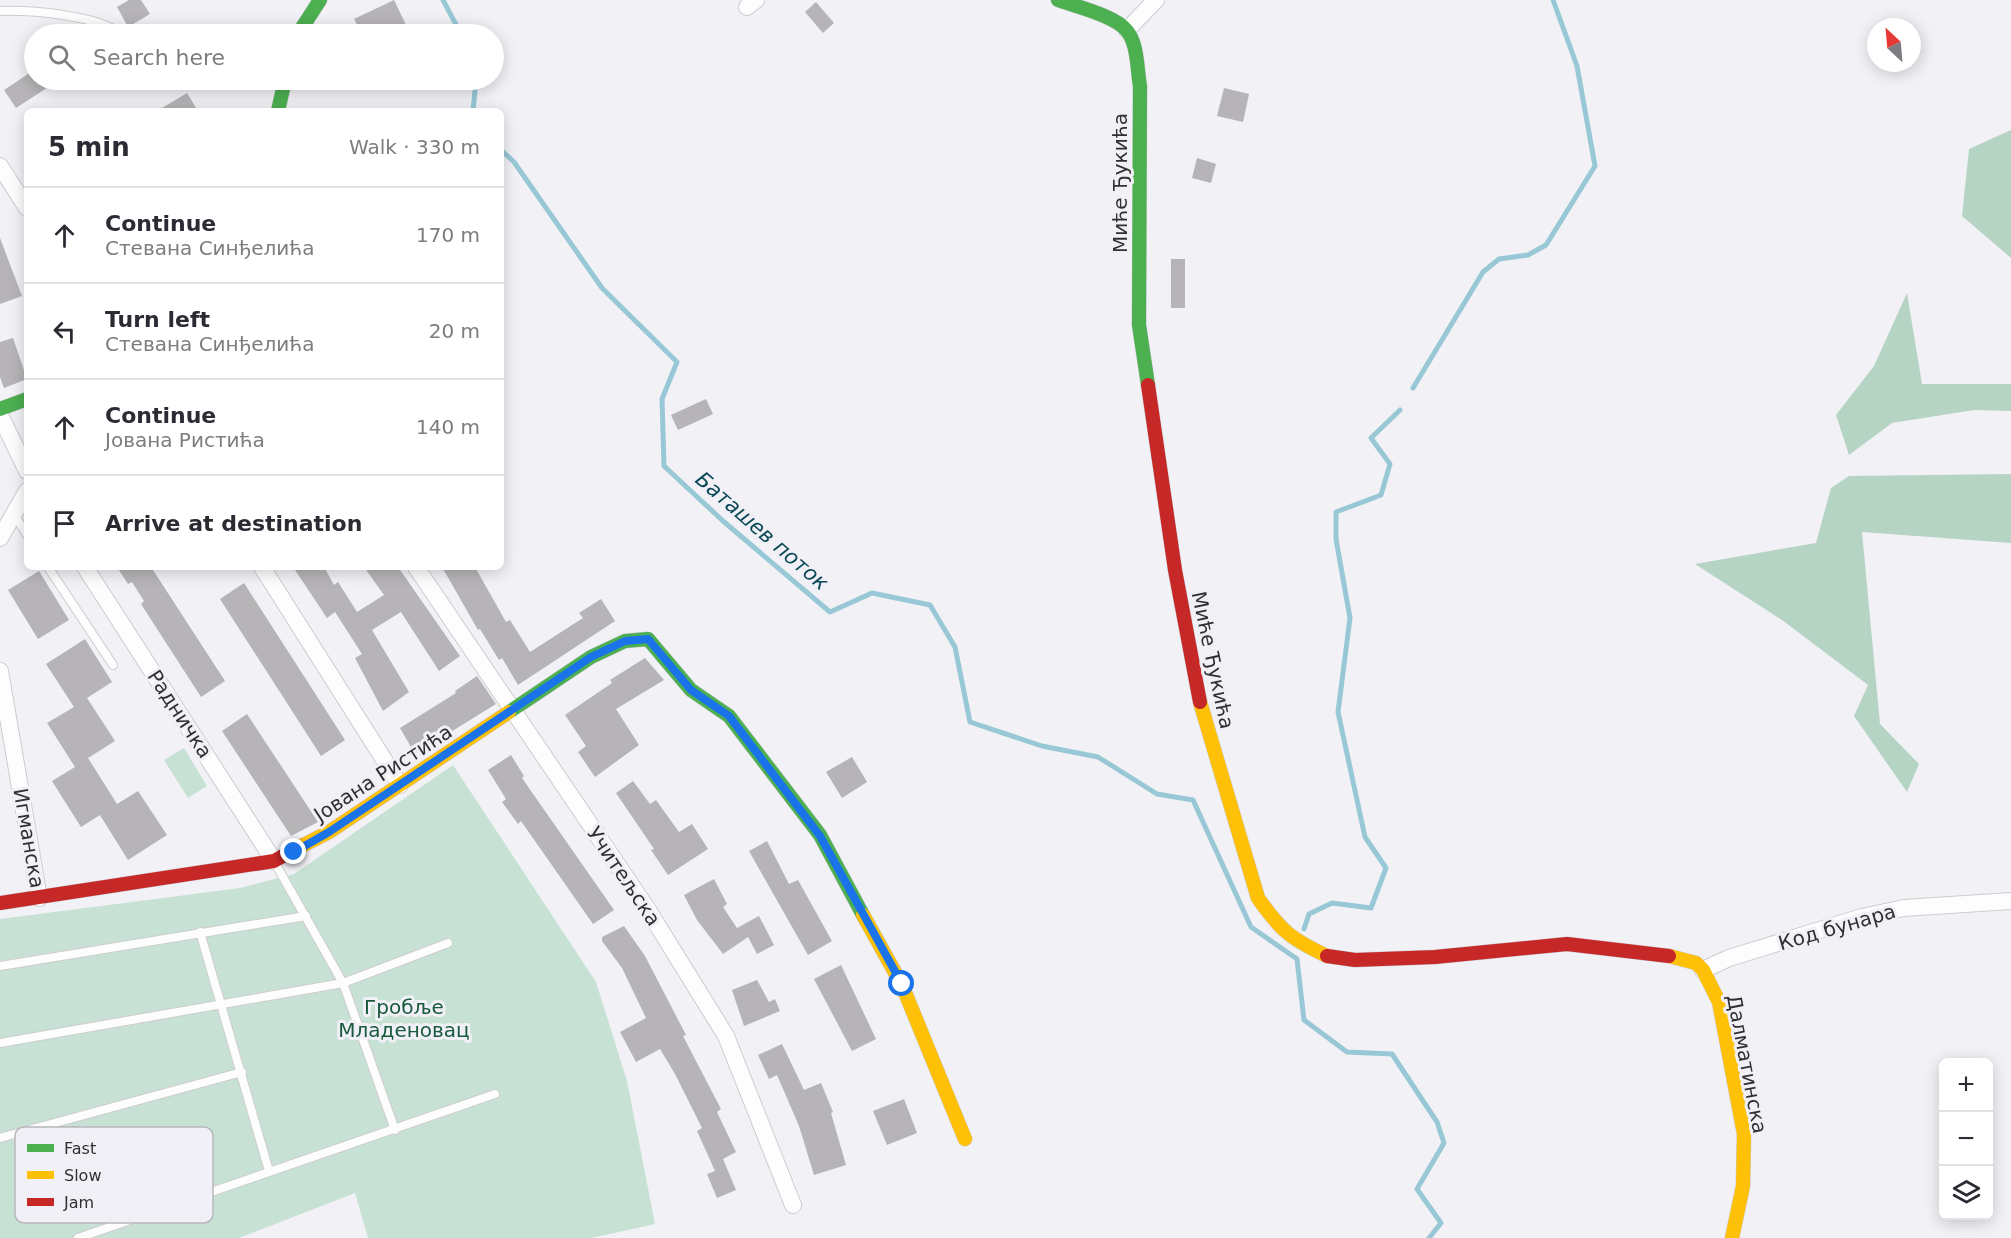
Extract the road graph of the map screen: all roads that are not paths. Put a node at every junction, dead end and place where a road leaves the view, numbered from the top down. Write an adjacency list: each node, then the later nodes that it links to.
1 (320, 0): 6 (street)
2 (1058, 0): 7 (street)
3 (1156, 0): 7 (street)
4 (0, 11): 5 (lane)
5 (106, 24)
6 (304, 24)
7 (1127, 30): 36 (street, Миће Ђукића)
8 (283, 90): 9 (street)
9 (279, 108)
10 (0, 166): 11 (street)
11 (24, 203)
12 (24, 400): 13 (street)
13 (0, 409)
14 (0, 415): 15 (street)
15 (24, 465)
16 (24, 496): 17 (street)
17 (14, 514): 18 (lane); 19 (street)
18 (24, 530)
19 (0, 538)
20 (50, 570): 24 (lane)
21 (87, 570): 28 (street, Радничка)
22 (264, 570): 27 (street)
23 (418, 570): 26 (street, Учитељска)
24 (113, 665)
25 (0, 670): 29 (street, Игманска)
26 (513, 711): 27 (street, Јована Ристића); 46 (street, Јована Ристића); 49 (street, Учитељска)
27 (400, 785): 28 (street, Јована Ристића)
28 (274, 861): 29 (street, Јована Ристића); 32 (lane)
29 (39, 898): 31 (street, Јована Ристића)
30 (2011, 901): 36 (street, Код бунара)
31 (0, 903)
32 (306, 916): 33 (lane); 37 (lane)
33 (200, 932): 35 (lane); 38 (lane)
34 (447, 943): 37 (lane)
35 (0, 966)
36 (1703, 970): 52 (street, Далматинска)
37 (343, 983): 38 (lane); 43 (lane)
38 (221, 1005): 39 (lane); 40 (lane)
39 (0, 1043)
40 (242, 1072): 42 (lane); 47 (lane)
41 (495, 1094): 43 (lane)
42 (40, 1127)
43 (395, 1130): 47 (lane)
44 (15, 1134): 45 (lane)
45 (0, 1138)
46 (965, 1139)
47 (269, 1171): 48 (lane)
48 (213, 1191)
49 (793, 1205)
50 (121, 1223): 51 (lane)
51 (78, 1238)
52 (1732, 1238)

